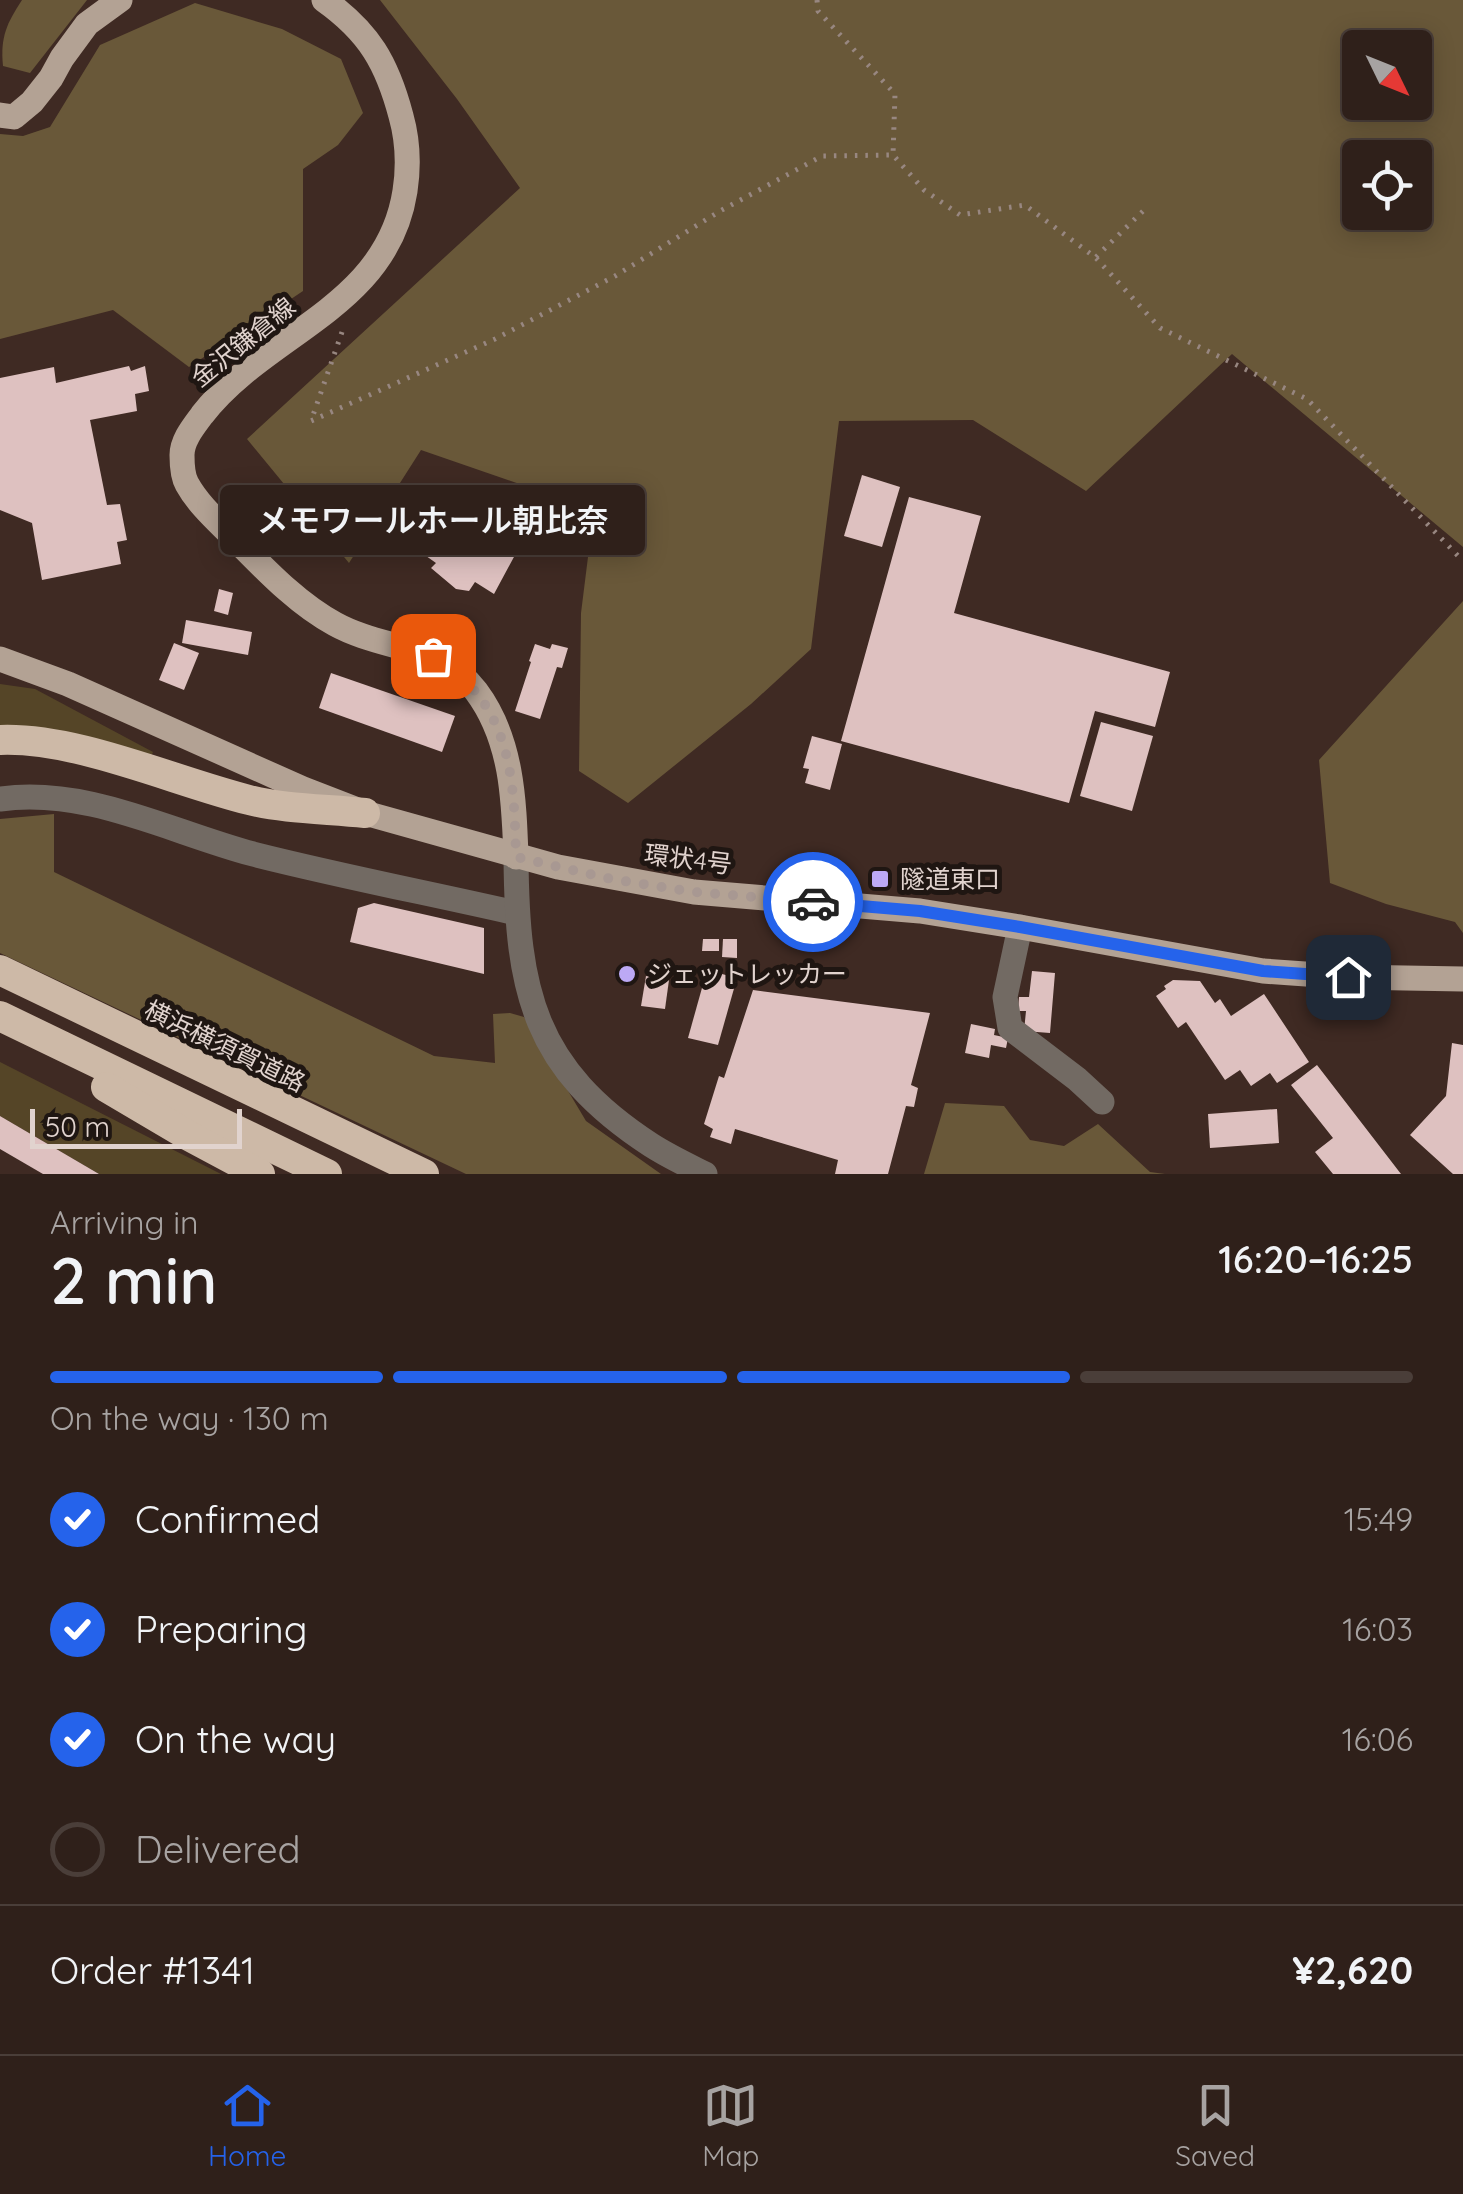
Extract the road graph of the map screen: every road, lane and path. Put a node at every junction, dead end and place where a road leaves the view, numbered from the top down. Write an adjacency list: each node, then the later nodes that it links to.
1 (120, 0): 4 (main road)
2 (324, 0): 14 (main road, 金沢鎌倉線)
3 (816, 0): 5 (path)
4 (0, 116)
5 (893, 155): 7 (path); 8 (path)
6 (1144, 210): 7 (path)
7 (1096, 258): 9 (path)
8 (346, 322)
9 (1463, 561)
10 (0, 659): 13 (main road, 環状4号)
11 (0, 740): 13 (highway)
12 (0, 798): 15 (street)
13 (366, 813): 14 (main road, 環状4号)
14 (516, 857): 15 (street); 16 (main road, 環状4号)
15 (516, 913): 25 (street)
16 (1020, 927): 18 (main road, 環状4号); 21 (street)
17 (0, 970): 24 (highway, 横浜横須賀道路)
18 (1463, 978)
19 (0, 1016): 23 (highway)
20 (0, 1024): 22 (highway)
21 (1102, 1102)
22 (260, 1174)
23 (327, 1174)
24 (424, 1174)
25 (705, 1174)

